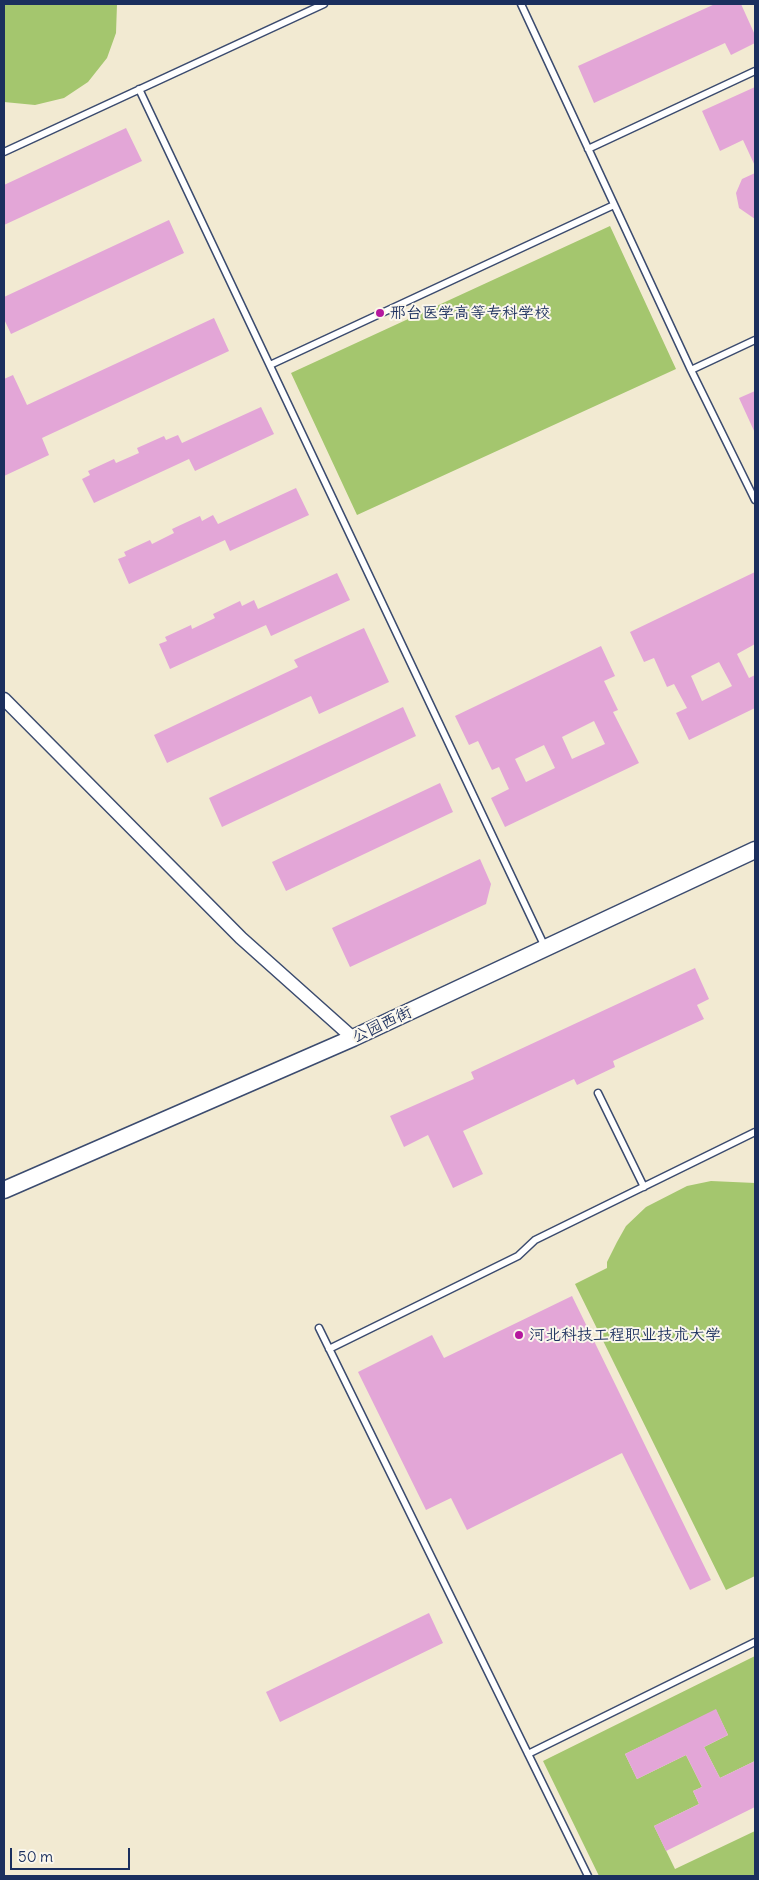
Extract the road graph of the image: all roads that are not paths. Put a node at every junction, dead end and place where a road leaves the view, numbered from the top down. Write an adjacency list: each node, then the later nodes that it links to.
1 (324, 4): 4 (lane)
2 (522, 4): 5 (lane)
3 (755, 71): 5 (lane)
4 (139, 89): 6 (lane); 9 (lane)
5 (588, 149): 7 (lane)
6 (4, 152)
7 (614, 205): 9 (lane); 10 (lane)
8 (755, 340): 10 (lane)
9 (270, 365): 14 (lane)
10 (691, 370): 11 (lane)
11 (755, 500)
12 (4, 699): 15 (street)
13 (755, 850): 14 (street, 公园西街)
14 (545, 948): 15 (street, 公园西街)
15 (353, 1038): 19 (street, 公园西街)
16 (598, 1093): 18 (lane)
17 (755, 1132): 18 (lane)
18 (644, 1187): 21 (lane)
19 (4, 1190)
20 (319, 1328): 21 (lane)
21 (329, 1349): 23 (lane)
22 (755, 1642): 23 (lane)
23 (528, 1754): 24 (lane)
24 (588, 1876)

